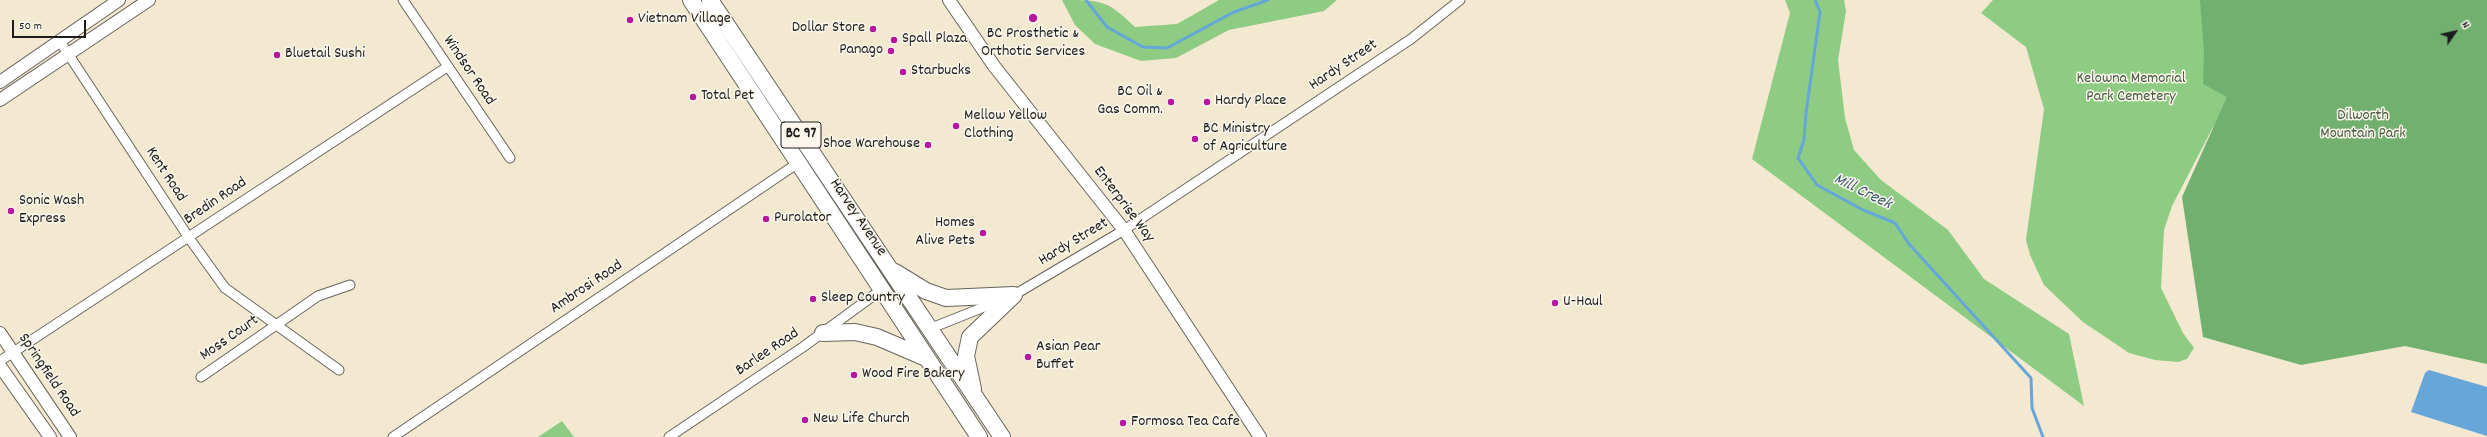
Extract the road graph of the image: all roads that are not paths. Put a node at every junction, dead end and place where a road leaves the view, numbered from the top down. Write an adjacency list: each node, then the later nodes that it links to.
1 (119, 0): 8 (main road)
2 (149, 0): 9 (main road)
3 (403, 0): 10 (street, Windsor Road)
4 (691, 0): 14 (highway, Harvey Avenue / BC 97)
5 (710, 0): 15 (highway, Harvey Avenue / BC 97)
6 (949, 0): 16 (main road, Enterprise Way)
7 (1460, 0): 16 (street, Hardy Street)
8 (59, 40): 9 (street, Kent Road); 11 (main road)
9 (68, 55): 12 (main road); 17 (street, Kent Road)
10 (447, 67): 13 (street, Windsor Road); 17 (street, Bredin Road)
11 (0, 82)
12 (0, 100)
13 (510, 158)
14 (798, 163): 15 (highway); 20 (highway, Harvey Avenue / BC 97); 36 (street, Ambrosi Road)
15 (833, 183): 18 (highway, Harvey Avenue / BC 97)
16 (1124, 230): 21 (street, Hardy Street); 40 (main road, Enterprise Way)
17 (189, 238): 23 (street, Kent Road); 27 (street, Bredin Road)
18 (891, 270): 21 (highway); 24 (highway, Harvey Avenue / BC 97)
19 (350, 285): 23 (street, Moss Court)
20 (880, 290): 22 (highway, Harvey Avenue / BC 97); 26 (street, Barlee Road)
21 (1014, 295): 24 (street, Hardy Street); 33 (highway)
22 (892, 307): 24 (highway); 28 (highway, Harvey Avenue / BC 97)
23 (275, 326): 31 (street, Kent Road); 32 (street, Moss Court)
24 (929, 329): 33 (highway, Harvey Avenue / BC 97)
25 (0, 333): 27 (main road, Springfield Road)
26 (823, 333): 28 (highway); 37 (street, Barlee Road)
27 (13, 353): 29 (street, Bredin Road); 35 (main road, Springfield Road)
28 (926, 358): 38 (highway, Harvey Avenue / BC 97)
29 (0, 361)
30 (0, 366): 34 (main road, Springfield Road)
31 (339, 370)
32 (201, 377)
33 (975, 396): 39 (highway, Harvey Avenue / BC 97)
34 (50, 437)
35 (70, 437)
36 (393, 437)
37 (669, 437)
38 (979, 437)
39 (1002, 437)
40 (1260, 437)

